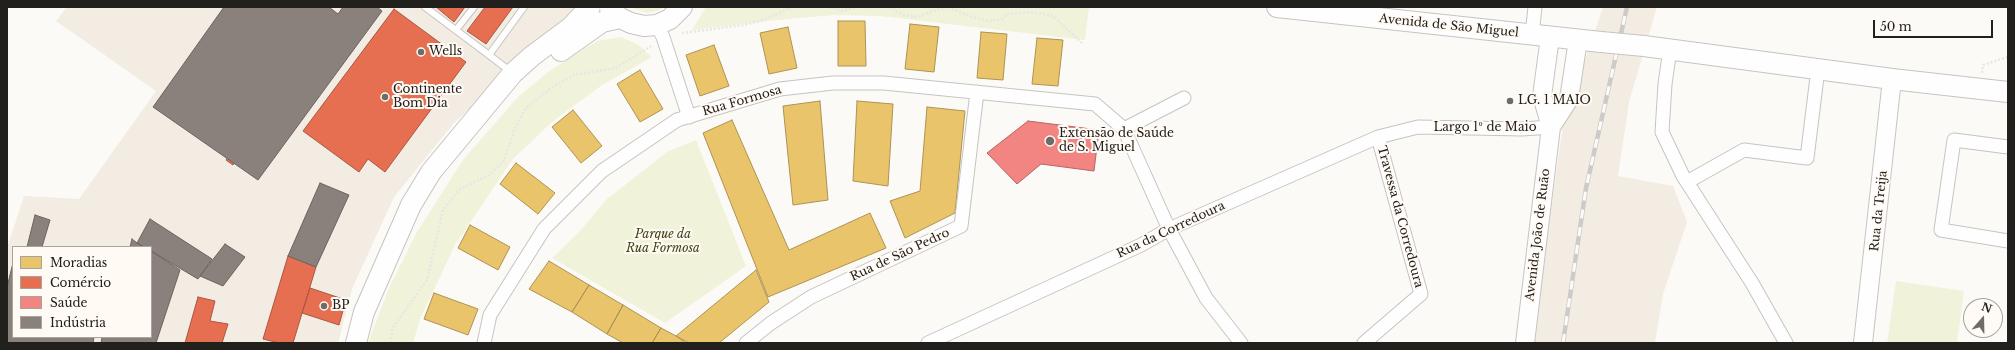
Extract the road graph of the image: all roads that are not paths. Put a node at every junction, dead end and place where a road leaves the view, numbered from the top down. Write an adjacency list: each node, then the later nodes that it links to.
1 (426, 7): 9 (lane)
2 (474, 7): 9 (lane)
3 (524, 7): 14 (lane)
4 (590, 7): 16 (main road)
5 (682, 7): 10 (main road)
6 (1277, 7): 11 (main road, Avenida de São Miguel)
7 (1535, 7): 11 (street)
8 (614, 12): 10 (main road); 22 (main road)
9 (456, 30): 14 (lane)
10 (660, 31): 21 (street)
11 (1541, 36): 12 (main road, Avenida de São Miguel); 24 (main road, Largo 1º de Maio)
12 (1578, 40): 13 (main road, Avenida de São Miguel, bridge); 24 (main road, Largo 1º de Maio)
13 (1670, 49): 15 (main road, Avenida de São Miguel); 28 (street)
14 (489, 56): 16 (lane)
15 (1818, 69): 17 (main road, Avenida de São Miguel); 28 (street)
16 (513, 73): 22 (main road)
17 (1892, 79): 19 (main road, Avenida de São Miguel); 39 (main road, Rua da Treija)
18 (977, 92): 21 (street, Rua Formosa); 25 (street, Rua Formosa); 33 (street, Rua de São Pedro)
19 (2008, 92)
20 (1184, 98): 25 (street)
21 (689, 116): 32 (street, Rua Formosa)
22 (473, 121): 31 (main road)
23 (1418, 127): 24 (street, Largo 1º de Maio); 26 (street, Rua da Corredoura)
24 (1552, 127): 37 (main road, Avenida João de Ruão)
25 (1124, 129): 29 (street, Rua Formosa)
26 (1378, 137): 29 (street, Rua da Corredoura); 36 (street, Travessa da Corredoura)
27 (2008, 147): 30 (street)
28 (1687, 182): 38 (street)
29 (1169, 229): 34 (street, Rua da Corredoura); 35 (street, Rua Formosa)
30 (2008, 241)
31 (356, 343)
32 (484, 343)
33 (746, 343)
34 (928, 343)
35 (1240, 343)
36 (1364, 343)
37 (1525, 343)
38 (1786, 343)
39 (1863, 343)

